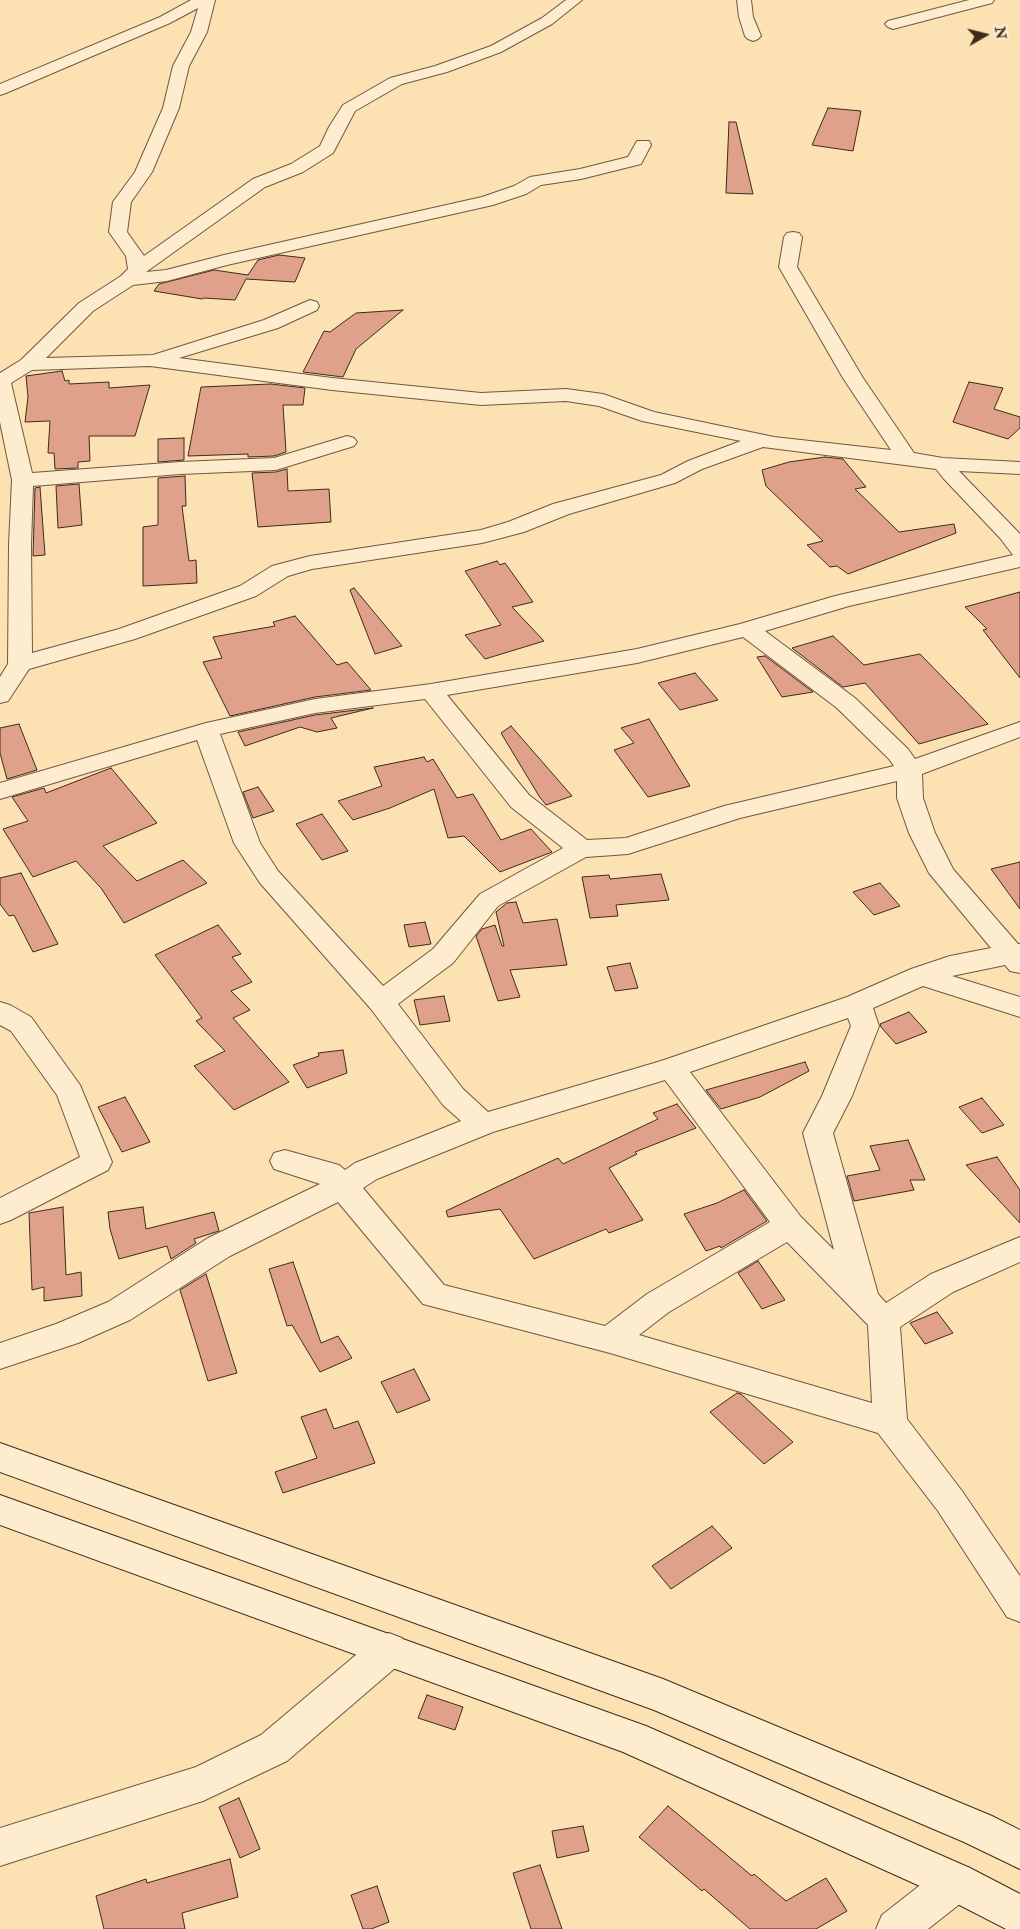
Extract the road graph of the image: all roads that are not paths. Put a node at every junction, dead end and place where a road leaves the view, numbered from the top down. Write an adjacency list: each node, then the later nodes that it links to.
1 (202, 0): 8 (street)
2 (208, 0): 11 (street)
3 (575, 0): 11 (street)
4 (744, 0): 7 (street)
5 (987, 0): 6 (street)
6 (893, 24)
7 (752, 36)
8 (0, 90)
9 (643, 145): 11 (street)
10 (792, 237): 18 (street)
11 (132, 275): 14 (street)
12 (310, 306): 13 (street)
13 (150, 360): 14 (street); 16 (street)
14 (28, 364): 15 (street)
15 (0, 381): 21 (street)
16 (763, 440): 18 (street); 28 (street)
17 (347, 442): 21 (street)
18 (907, 458): 19 (street)
19 (943, 464): 20 (street); 24 (street)
20 (1020, 468)
21 (23, 480): 22 (street)
22 (22, 511): 23 (street); 26 (street)
23 (0, 521)
24 (1020, 550)
25 (1020, 560): 27 (street)
26 (11, 589): 28 (street)
27 (747, 629): 29 (street); 33 (street)
28 (20, 664): 30 (street)
29 (431, 691): 32 (street); 35 (street)
30 (0, 696)
31 (1020, 729): 33 (street)
32 (206, 730): 34 (street); 38 (street)
33 (909, 770): 35 (street); 36 (street)
34 (0, 791)
35 (581, 849): 38 (street)
36 (1017, 958): 37 (street)
37 (921, 976): 39 (street); 40 (street)
38 (381, 1002): 43 (street)
39 (857, 1004): 42 (street); 49 (street)
40 (1020, 1007)
41 (0, 1012): 46 (street)
42 (671, 1068): 43 (street); 47 (street)
43 (483, 1124): 45 (street)
44 (285, 1161): 45 (street)
45 (343, 1186): 50 (street); 51 (street)
46 (0, 1212)
47 (790, 1225): 49 (street); 50 (street)
48 (1020, 1249): 49 (street)
49 (874, 1310): 52 (street)
50 (610, 1340): 52 (street)
51 (0, 1356)
52 (890, 1423): 55 (street)
53 (0, 1457): 58 (street)
54 (0, 1510): 56 (street)
55 (1020, 1606)
56 (389, 1650): 57 (street); 59 (street)
57 (0, 1847)
58 (1020, 1850)
59 (956, 1882): 60 (street); 61 (street)
60 (1020, 1915)
61 (896, 1929)

